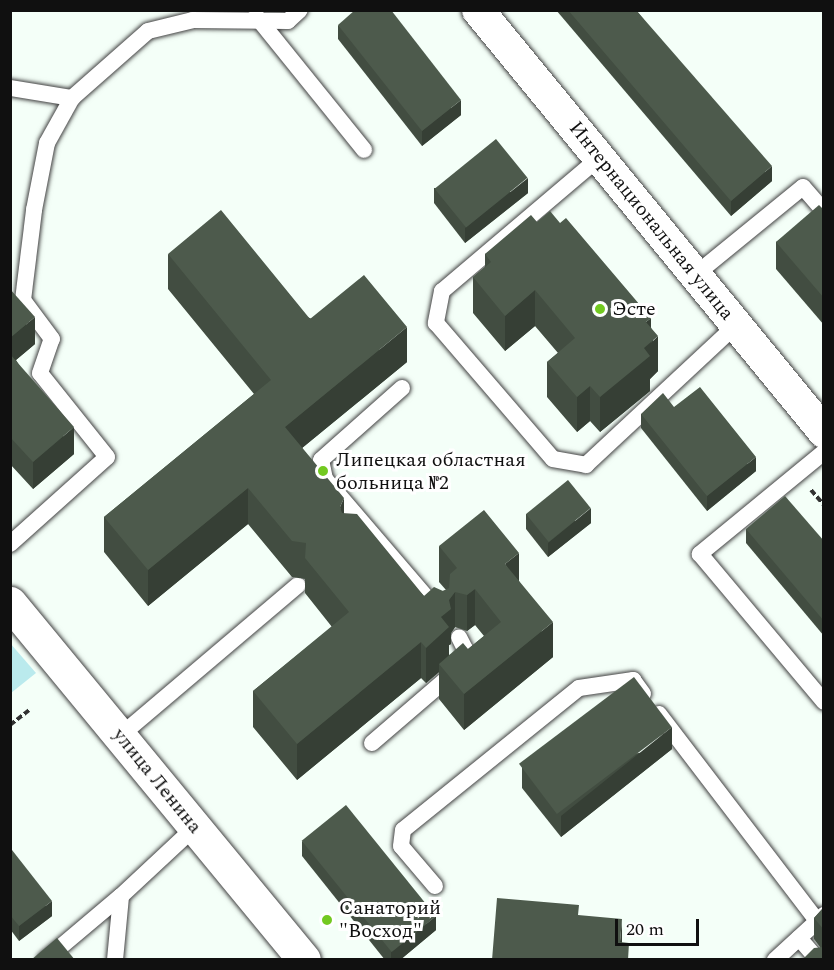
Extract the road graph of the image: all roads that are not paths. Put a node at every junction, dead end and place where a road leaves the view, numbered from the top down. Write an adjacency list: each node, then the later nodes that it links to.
1 (300, 10): 3 (lane)
2 (478, 10): 7 (street, Интернациональная улица)
3 (256, 16): 5 (lane); 6 (lane)
4 (10, 88): 5 (lane)
5 (72, 98): 15 (lane)
6 (364, 150)
7 (599, 158): 9 (street, Интернациональная улица); 10 (lane)
8 (824, 211): 9 (lane)
9 (695, 275): 10 (street, Интернациональная улица)
10 (736, 325): 12 (street, Интернациональная улица)
11 (402, 388): 13 (lane)
12 (822, 431): 20 (lane)
13 (368, 528): 14 (lane); 18 (lane)
14 (350, 542)
15 (10, 544)
16 (298, 585): 21 (lane)
17 (10, 603): 21 (street, улица Ленина)
18 (442, 616)
19 (459, 637): 22 (lane)
20 (824, 702)
21 (120, 736): 23 (street, улица Ленина)
22 (372, 743)
23 (195, 827): 25 (lane); 30 (street, улица Ленина)
24 (435, 886): 26 (lane)
25 (121, 896): 28 (lane); 29 (lane)
26 (820, 918): 27 (lane)
27 (799, 938): 31 (lane); 32 (lane)
28 (45, 960)
29 (115, 960)
30 (304, 960)
31 (775, 960)
32 (818, 960)

